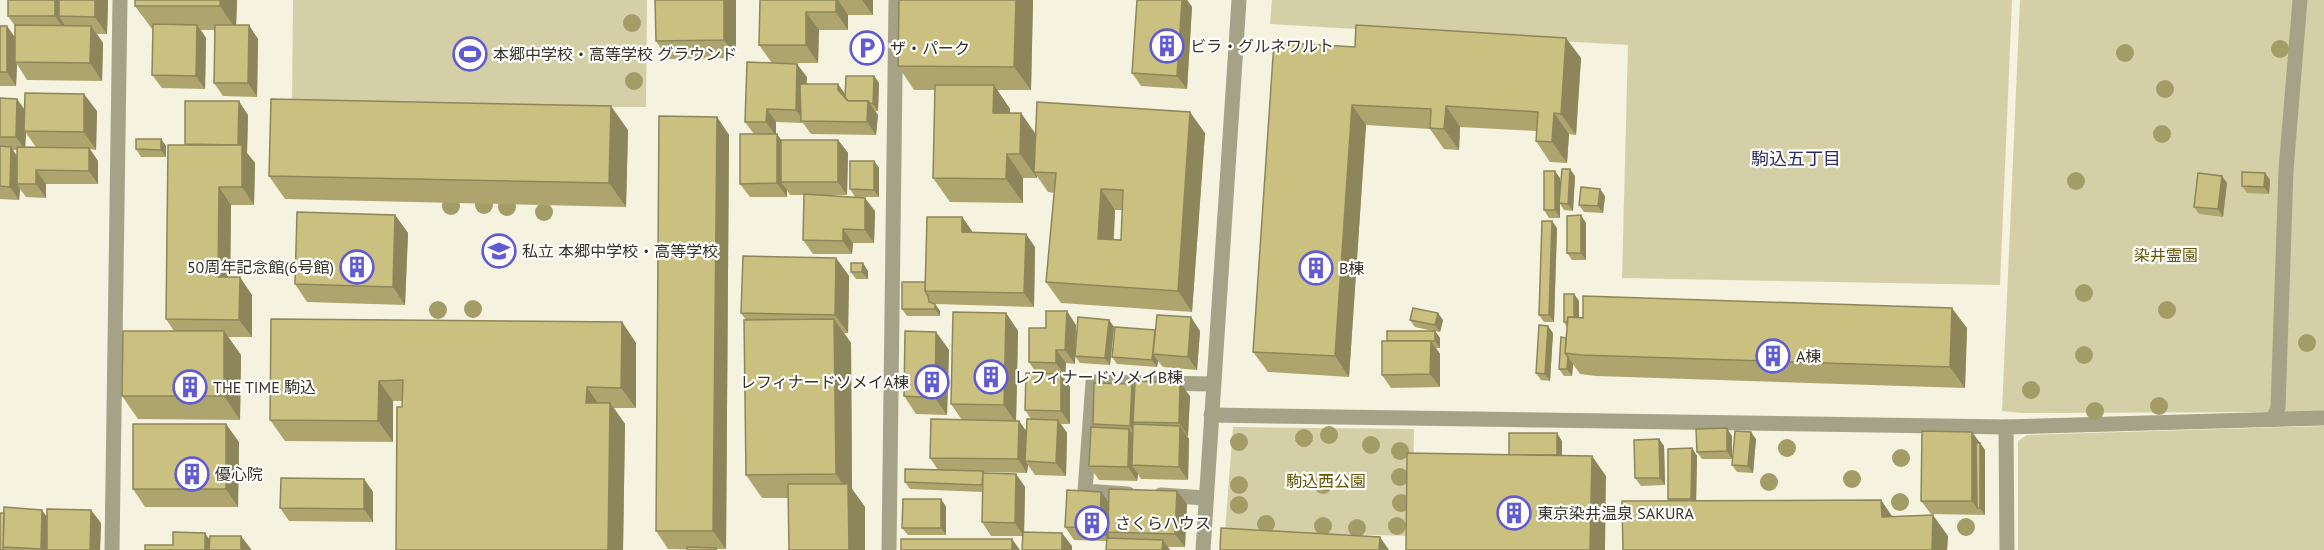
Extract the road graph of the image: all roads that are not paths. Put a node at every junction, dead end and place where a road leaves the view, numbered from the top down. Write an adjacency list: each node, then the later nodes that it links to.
1 (120, 0): 11 (street)
2 (896, 0): 12 (street)
3 (1239, 0): 5 (street)
4 (2300, 0): 8 (street)
5 (1213, 384): 6 (street); 10 (street)
6 (1211, 415): 9 (street); 10 (street)
7 (2324, 418): 8 (street)
8 (2273, 419): 9 (street)
9 (2006, 427): 14 (street)
10 (1206, 498): 13 (street)
11 (112, 550)
12 (889, 550)
13 (1203, 550)
14 (2007, 550)

